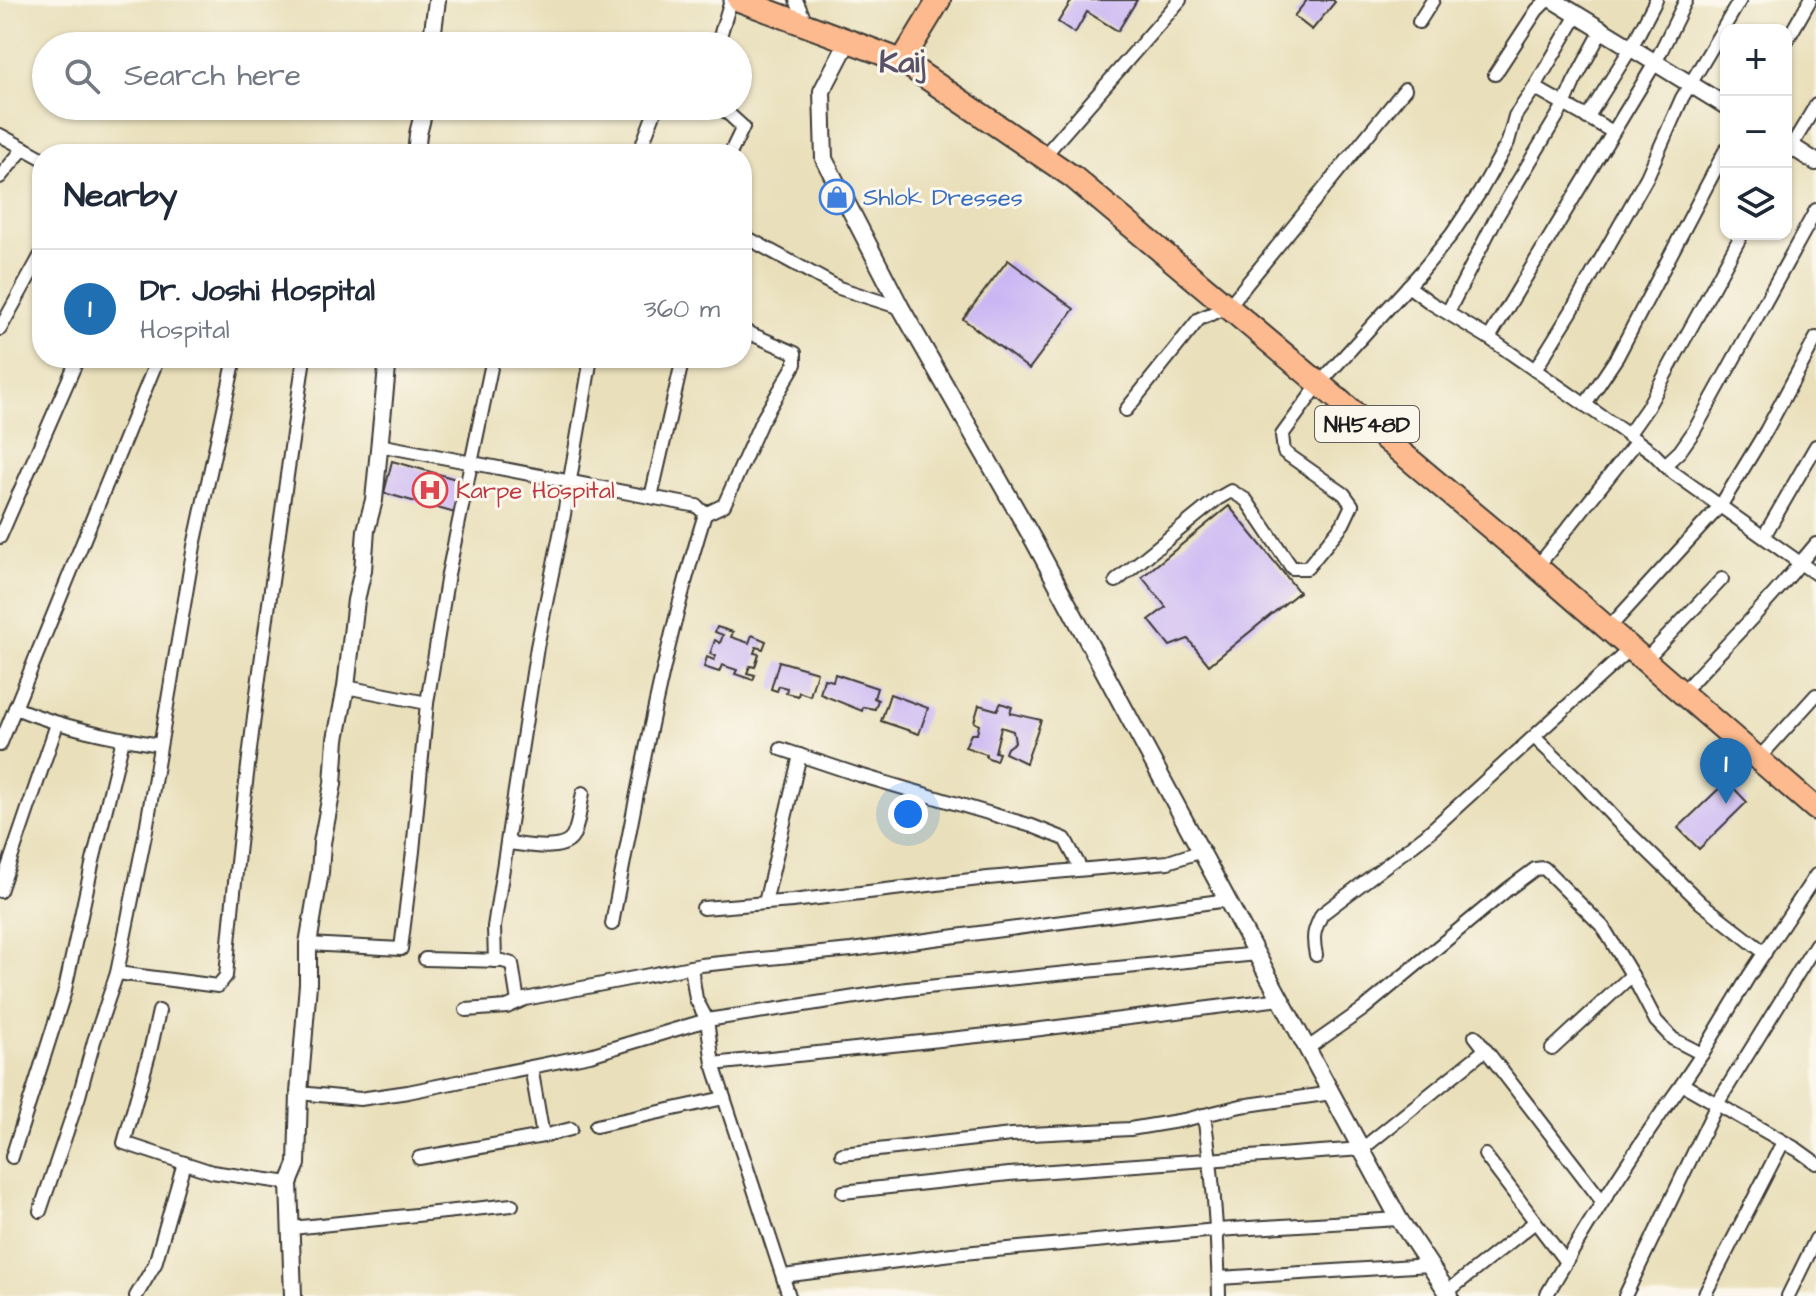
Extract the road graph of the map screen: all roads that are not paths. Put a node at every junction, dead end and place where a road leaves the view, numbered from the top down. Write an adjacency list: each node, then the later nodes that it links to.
1 (437, 0): 17 (street)
2 (731, 0): 18 (street)
3 (739, 0): 15 (highway, NH548D)
4 (796, 0): 15 (street)
5 (939, 0): 22 (highway)
6 (1180, 0): 44 (street)
7 (1433, 0): 14 (street)
8 (1550, 0): 13 (street); 24 (street)
9 (1656, 0): 21 (street)
10 (1686, 0): 23 (street)
11 (1740, 0): 25 (street)
12 (1810, 0): 19 (street)
13 (1577, 15): 16 (street); 27 (street)
14 (1419, 22)
15 (807, 25): 20 (highway, NH548D)
16 (1602, 30): 21 (street); 29 (street)
17 (433, 32)
18 (721, 32)
19 (1792, 32)
20 (848, 41): 22 (highway, NH548D); 54 (street)
21 (1631, 48): 23 (street); 31 (street)
22 (902, 61): 44 (highway, NH548D)
23 (1655, 63): 25 (street); 35 (street)
24 (1495, 74)
25 (1690, 84): 28 (street); 68 (street)
26 (1405, 89): 53 (street)
27 (1533, 90): 29 (street); 52 (street)
28 (1720, 102)
29 (1564, 105): 31 (street); 55 (street)
30 (1816, 105): 37 (street)
31 (1587, 118): 35 (street)
32 (422, 120): 38 (street)
33 (652, 120): 39 (street)
34 (735, 120): 40 (street)
35 (1613, 132): 58 (street)
36 (0, 135): 41 (street)
37 (1792, 142)
38 (417, 144)
39 (642, 144)
40 (735, 144)
41 (24, 148): 43 (street); 47 (street)
42 (1792, 150): 46 (street)
43 (32, 152)
44 (1043, 157): 53 (highway, NH548D)
45 (1720, 160): 70 (street)
46 (1816, 162)
47 (0, 177)
48 (1816, 210): 76 (street)
49 (752, 240): 54 (street)
50 (1739, 240): 72 (street)
51 (32, 271): 56 (street)
52 (1408, 286): 55 (street); 69 (street)
53 (1228, 307): 69 (highway, NH548D); 71 (street)
54 (901, 308): 107 (street)
55 (1448, 312): 58 (street)
56 (0, 329)
57 (752, 334): 80 (street)
58 (1489, 338): 68 (street)
59 (1816, 338): 79 (street)
60 (74, 368): 82 (street)
61 (154, 368): 95 (street)
62 (233, 368): 100 (street)
63 (303, 368): 123 (street)
64 (387, 368): 73 (street)
65 (491, 368): 75 (street)
66 (589, 368): 77 (street)
67 (681, 368): 78 (street)
68 (1535, 370): 70 (street)
69 (1319, 384): 85 (highway, NH548D); 88 (street)
70 (1585, 405): 72 (street)
71 (1126, 410)
72 (1632, 438): 76 (street); 85 (street)
73 (379, 445): 75 (street); 91 (street)
74 (1816, 446): 81 (street)
75 (472, 463): 77 (street); 94 (street)
76 (1665, 465): 79 (street)
77 (570, 481): 78 (street); 106 (street)
78 (651, 497): 80 (street)
79 (1721, 505): 81 (street); 89 (street)
80 (705, 514): 114 (street)
81 (1764, 536): 84 (street)
82 (0, 537)
83 (1816, 544): 84 (street)
84 (1800, 563): 86 (street); 92 (street)
85 (1537, 567): 89 (highway, NH548D)
86 (1816, 574)
87 (1722, 579): 90 (street)
88 (1116, 581)
89 (1608, 629): 90 (highway, NH548D)
90 (1638, 654): 92 (highway, NH548D); 97 (street)
91 (346, 687): 94 (street); 115 (street)
92 (1682, 693): 103 (highway, NH548D)
93 (1816, 695): 103 (street)
94 (427, 703): 115 (street)
95 (15, 708): 96 (street); 99 (street)
96 (57, 724): 98 (street); 110 (street)
97 (1534, 737): 117 (street); 119 (street)
98 (123, 739): 100 (street); 150 (street)
99 (0, 745)
100 (160, 745): 123 (street)
101 (781, 749): 102 (street)
102 (800, 755): 108 (street); 112 (street)
103 (1758, 759): 105 (highway, NH548D)
104 (583, 793): 106 (street)
105 (1816, 809)
106 (507, 843): 121 (street)
107 (1202, 851): 108 (street); 111 (street)
108 (1081, 869): 112 (street)
109 (1816, 875): 117 (street)
110 (0, 891)
111 (1228, 900): 118 (street); 122 (street)
112 (765, 903): 113 (street)
113 (703, 908)
114 (612, 924)
115 (308, 944): 138 (street)
116 (1816, 944): 141 (street)
117 (1765, 953): 134 (street)
118 (1257, 954): 125 (street); 129 (street)
119 (1316, 955)
120 (425, 959): 121 (street)
121 (495, 961): 126 (street)
122 (691, 967): 126 (street); 129 (street)
123 (117, 973): 159 (street)
124 (1632, 975): 131 (street); 132 (street); 134 (street)
125 (1281, 999): 131 (street); 135 (street)
126 (518, 1002): 127 (street)
127 (466, 1010)
128 (159, 1011): 153 (street)
129 (707, 1020): 135 (street); 136 (street)
130 (1475, 1036): 133 (street)
131 (1308, 1048): 139 (street)
132 (1552, 1049)
133 (1485, 1050): 147 (street); 157 (street)
134 (1702, 1054): 137 (street)
135 (713, 1064): 140 (street)
136 (531, 1067): 138 (street); 145 (street)
137 (1682, 1084): 141 (street); 157 (street)
138 (299, 1093): 155 (street)
139 (1332, 1093): 142 (street); 147 (street)
140 (724, 1098): 143 (street); 167 (street)
141 (1717, 1104): 146 (street); 176 (street)
142 (1204, 1115): 148 (street); 152 (street)
143 (596, 1126)
144 (571, 1129): 145 (street)
145 (543, 1136): 151 (street)
146 (1783, 1142): 154 (street); 177 (street)
147 (1362, 1149): 152 (street); 160 (street)
148 (842, 1154)
149 (1485, 1155): 161 (street)
150 (12, 1157)
151 (419, 1158)
152 (1210, 1160): 156 (street); 163 (street)
153 (184, 1163): 155 (street); 170 (street)
154 (1816, 1163)
155 (289, 1183): 162 (street)
156 (843, 1192)
157 (1602, 1201): 165 (street)
158 (512, 1205): 162 (street)
159 (40, 1211)
160 (1399, 1219): 163 (street); 166 (street)
161 (1535, 1222): 165 (street); 169 (street)
162 (292, 1228): 171 (street)
163 (1217, 1230): 167 (street); 168 (street)
164 (1816, 1239): 178 (street)
165 (1566, 1262): 175 (street)
166 (1430, 1265): 168 (street); 169 (street)
167 (783, 1276): 172 (street)
168 (1219, 1278): 174 (street)
169 (1448, 1294)
170 (136, 1296)
171 (293, 1296)
172 (789, 1296)
173 (1212, 1296): 174 (street)
174 (1219, 1296)
175 (1546, 1296)
176 (1625, 1296)
177 (1704, 1296)
178 (1788, 1296)

